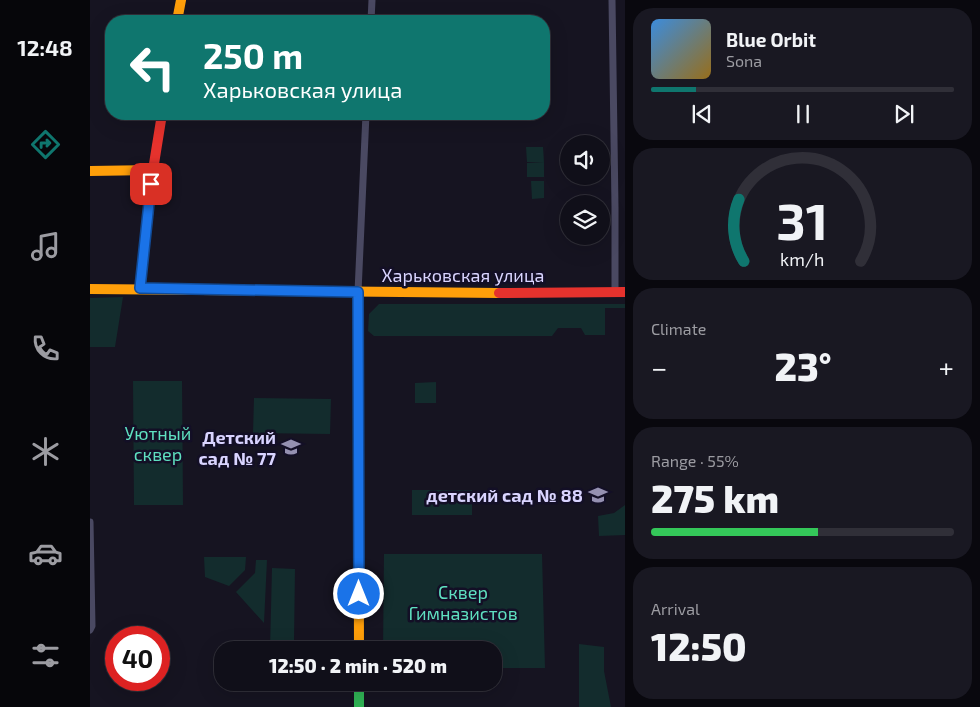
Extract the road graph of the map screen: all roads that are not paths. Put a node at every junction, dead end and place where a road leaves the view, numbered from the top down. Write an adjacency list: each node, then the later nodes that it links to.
1 (181, 0): 4 (street)
2 (372, 0): 5 (street)
3 (612, 0): 13 (street)
4 (178, 15)
5 (371, 15)
6 (161, 120): 8 (street)
7 (366, 120): 12 (street)
8 (152, 170): 9 (street); 11 (street)
9 (90, 171)
10 (90, 288): 11 (street, Харьковская улица)
11 (140, 288): 12 (street, Харьковская улица)
12 (358, 292): 13 (street, Харьковская улица); 16 (street)
13 (620, 292)
14 (90, 522): 15 (street)
15 (90, 630)
16 (359, 641)
17 (359, 691): 18 (street)
18 (359, 707)

